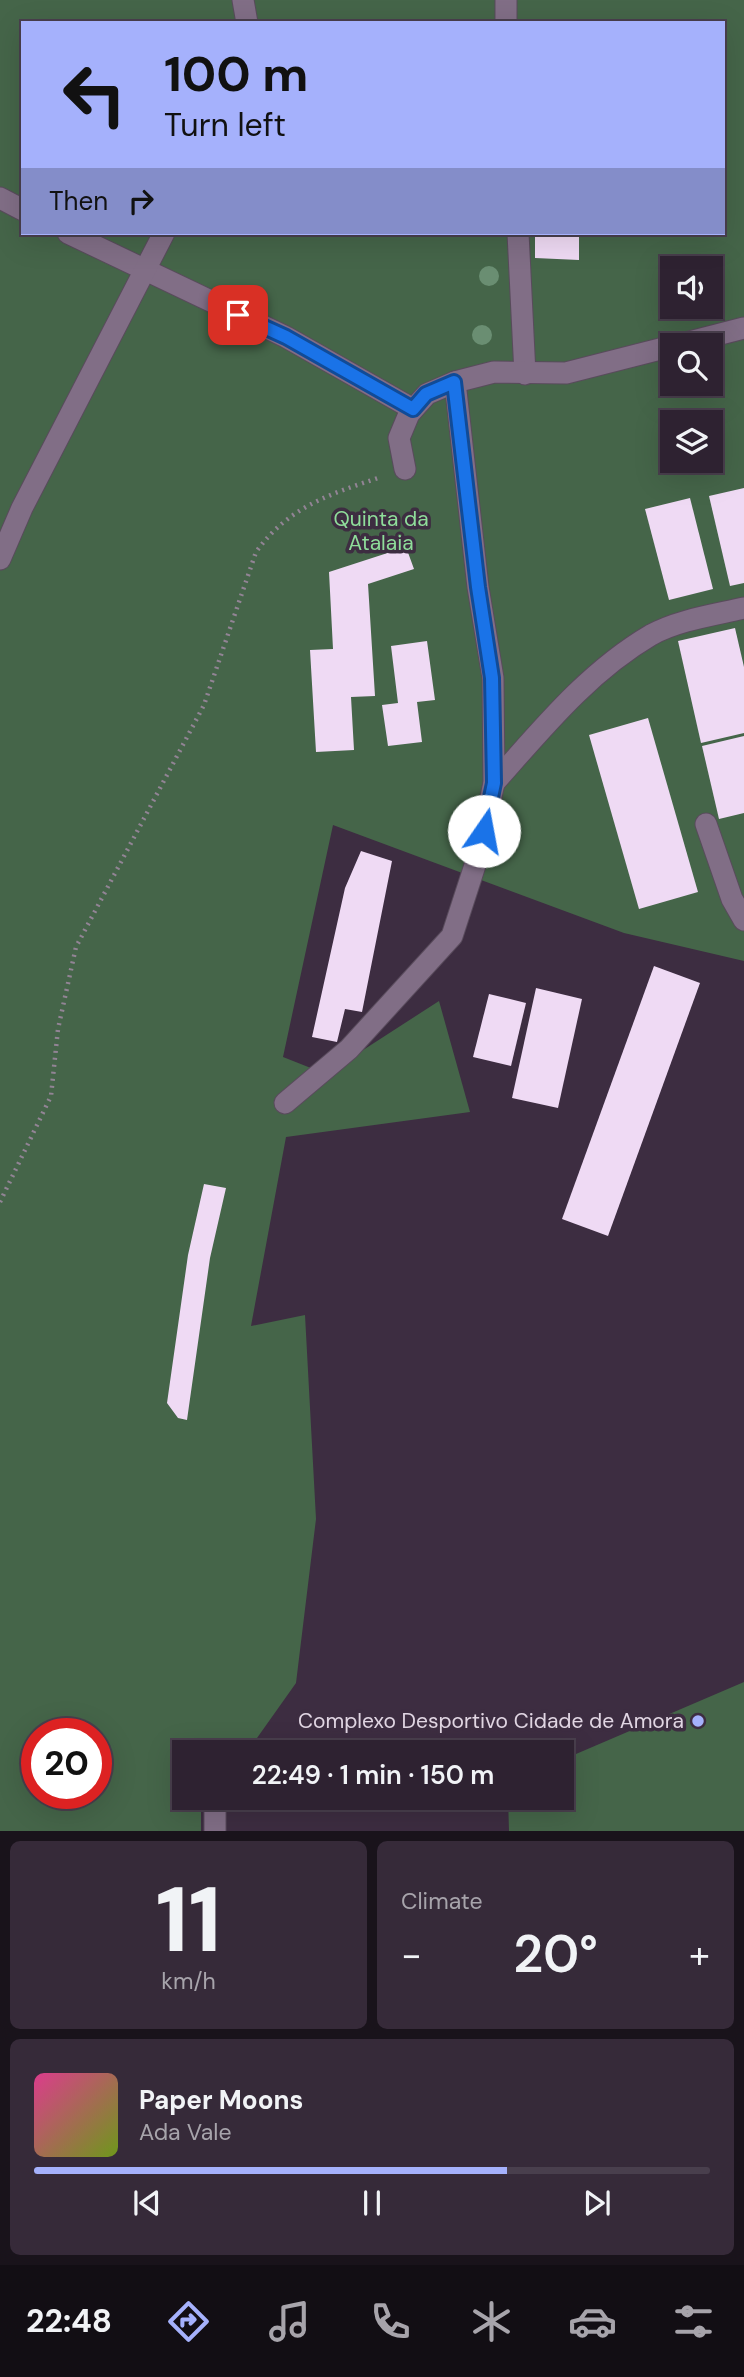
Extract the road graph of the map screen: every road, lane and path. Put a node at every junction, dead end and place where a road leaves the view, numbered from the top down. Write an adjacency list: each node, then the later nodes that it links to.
1 (243, 0): 3 (street)
2 (506, 0): 4 (street)
3 (247, 21)
4 (506, 21)
5 (0, 198): 6 (street)
6 (21, 209)
7 (72, 235): 10 (street)
8 (163, 235): 10 (street)
9 (518, 235): 14 (street)
10 (144, 271): 16 (street); 18 (street)
11 (744, 328): 12 (street)
12 (723, 333)
13 (660, 349): 14 (street)
14 (525, 374): 15 (street)
15 (454, 382): 16 (street); 20 (street)
16 (413, 409): 17 (street)
17 (405, 469): 24 (path)
18 (0, 559)
19 (744, 608): 20 (street)
20 (494, 783): 23 (street)
21 (706, 824): 22 (street)
22 (744, 920)
23 (285, 1102)
24 (0, 1202)
25 (215, 1810): 26 (street)
26 (215, 1831)

